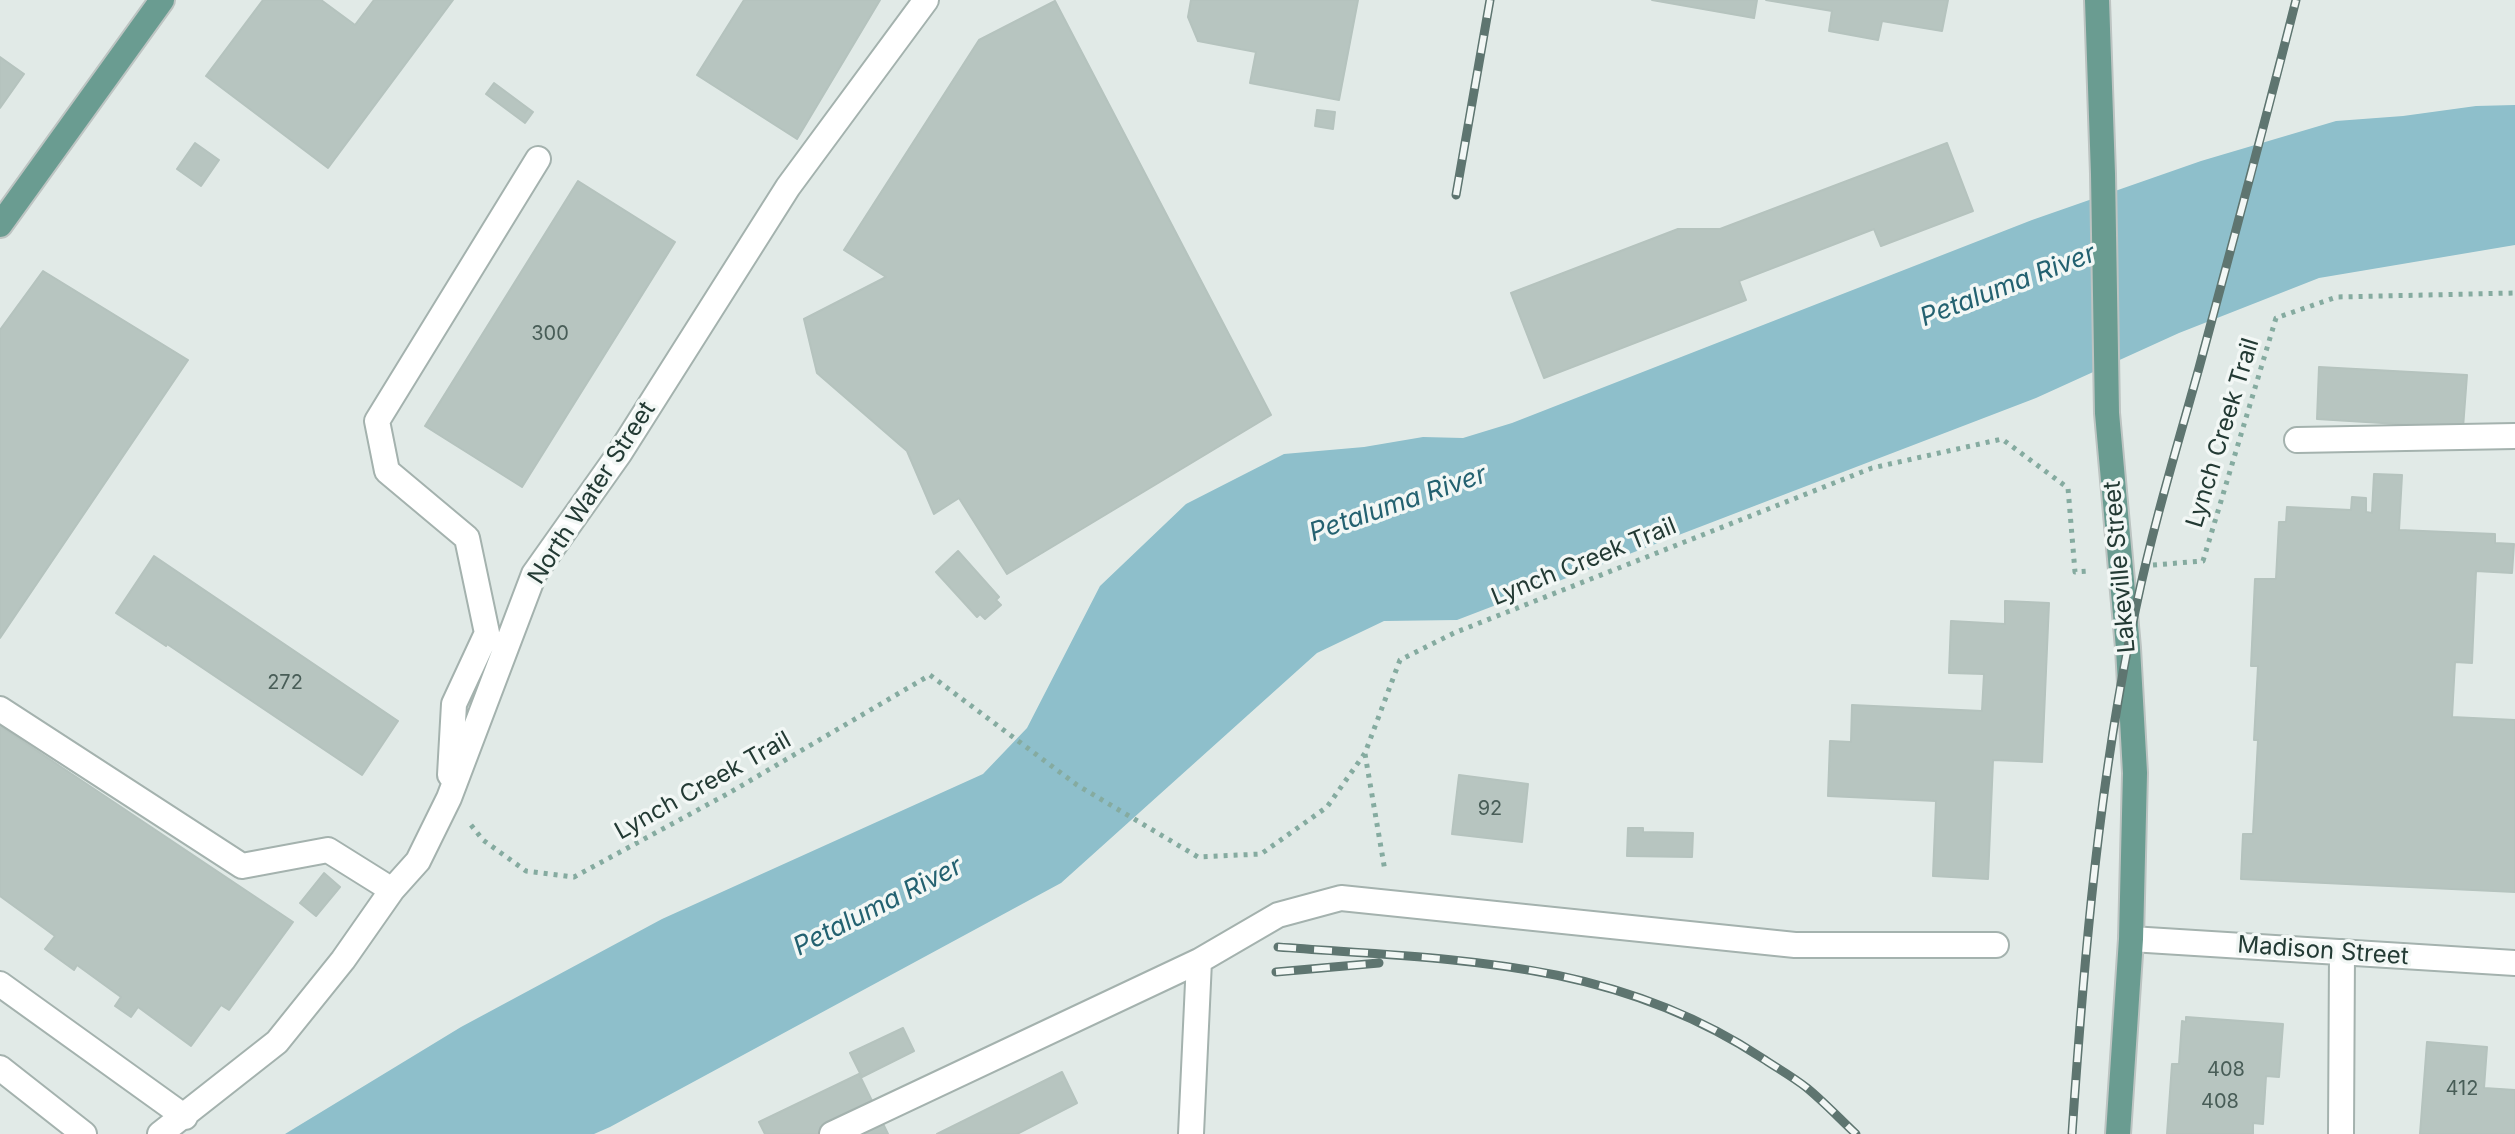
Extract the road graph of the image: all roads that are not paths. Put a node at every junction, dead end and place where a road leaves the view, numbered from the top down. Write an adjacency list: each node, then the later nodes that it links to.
1 (162, 0): 5 (main road)
2 (926, 0): 9 (street, North Water Street)
3 (2097, 0): 11 (main road, Lakeville Street)
4 (538, 159): 9 (street)
5 (0, 225)
6 (2515, 436): 7 (street)
7 (2297, 440)
8 (0, 709): 10 (street)
9 (449, 798): 10 (street, North Water Street)
10 (392, 890): 18 (street, North Water Street)
11 (2131, 939): 13 (street, Madison Street); 23 (main road, Lakeville Street)
12 (1996, 945): 14 (street)
13 (2342, 952): 15 (street, Madison Street); 24 (street)
14 (1199, 961): 21 (street); 22 (street)
15 (2515, 963)
16 (0, 984): 18 (street)
17 (0, 1068): 19 (street)
18 (185, 1117): 20 (street, North Water Street)
19 (84, 1134)
20 (160, 1134)
21 (832, 1134)
22 (1191, 1134)
23 (2118, 1134)
24 (2341, 1134)

